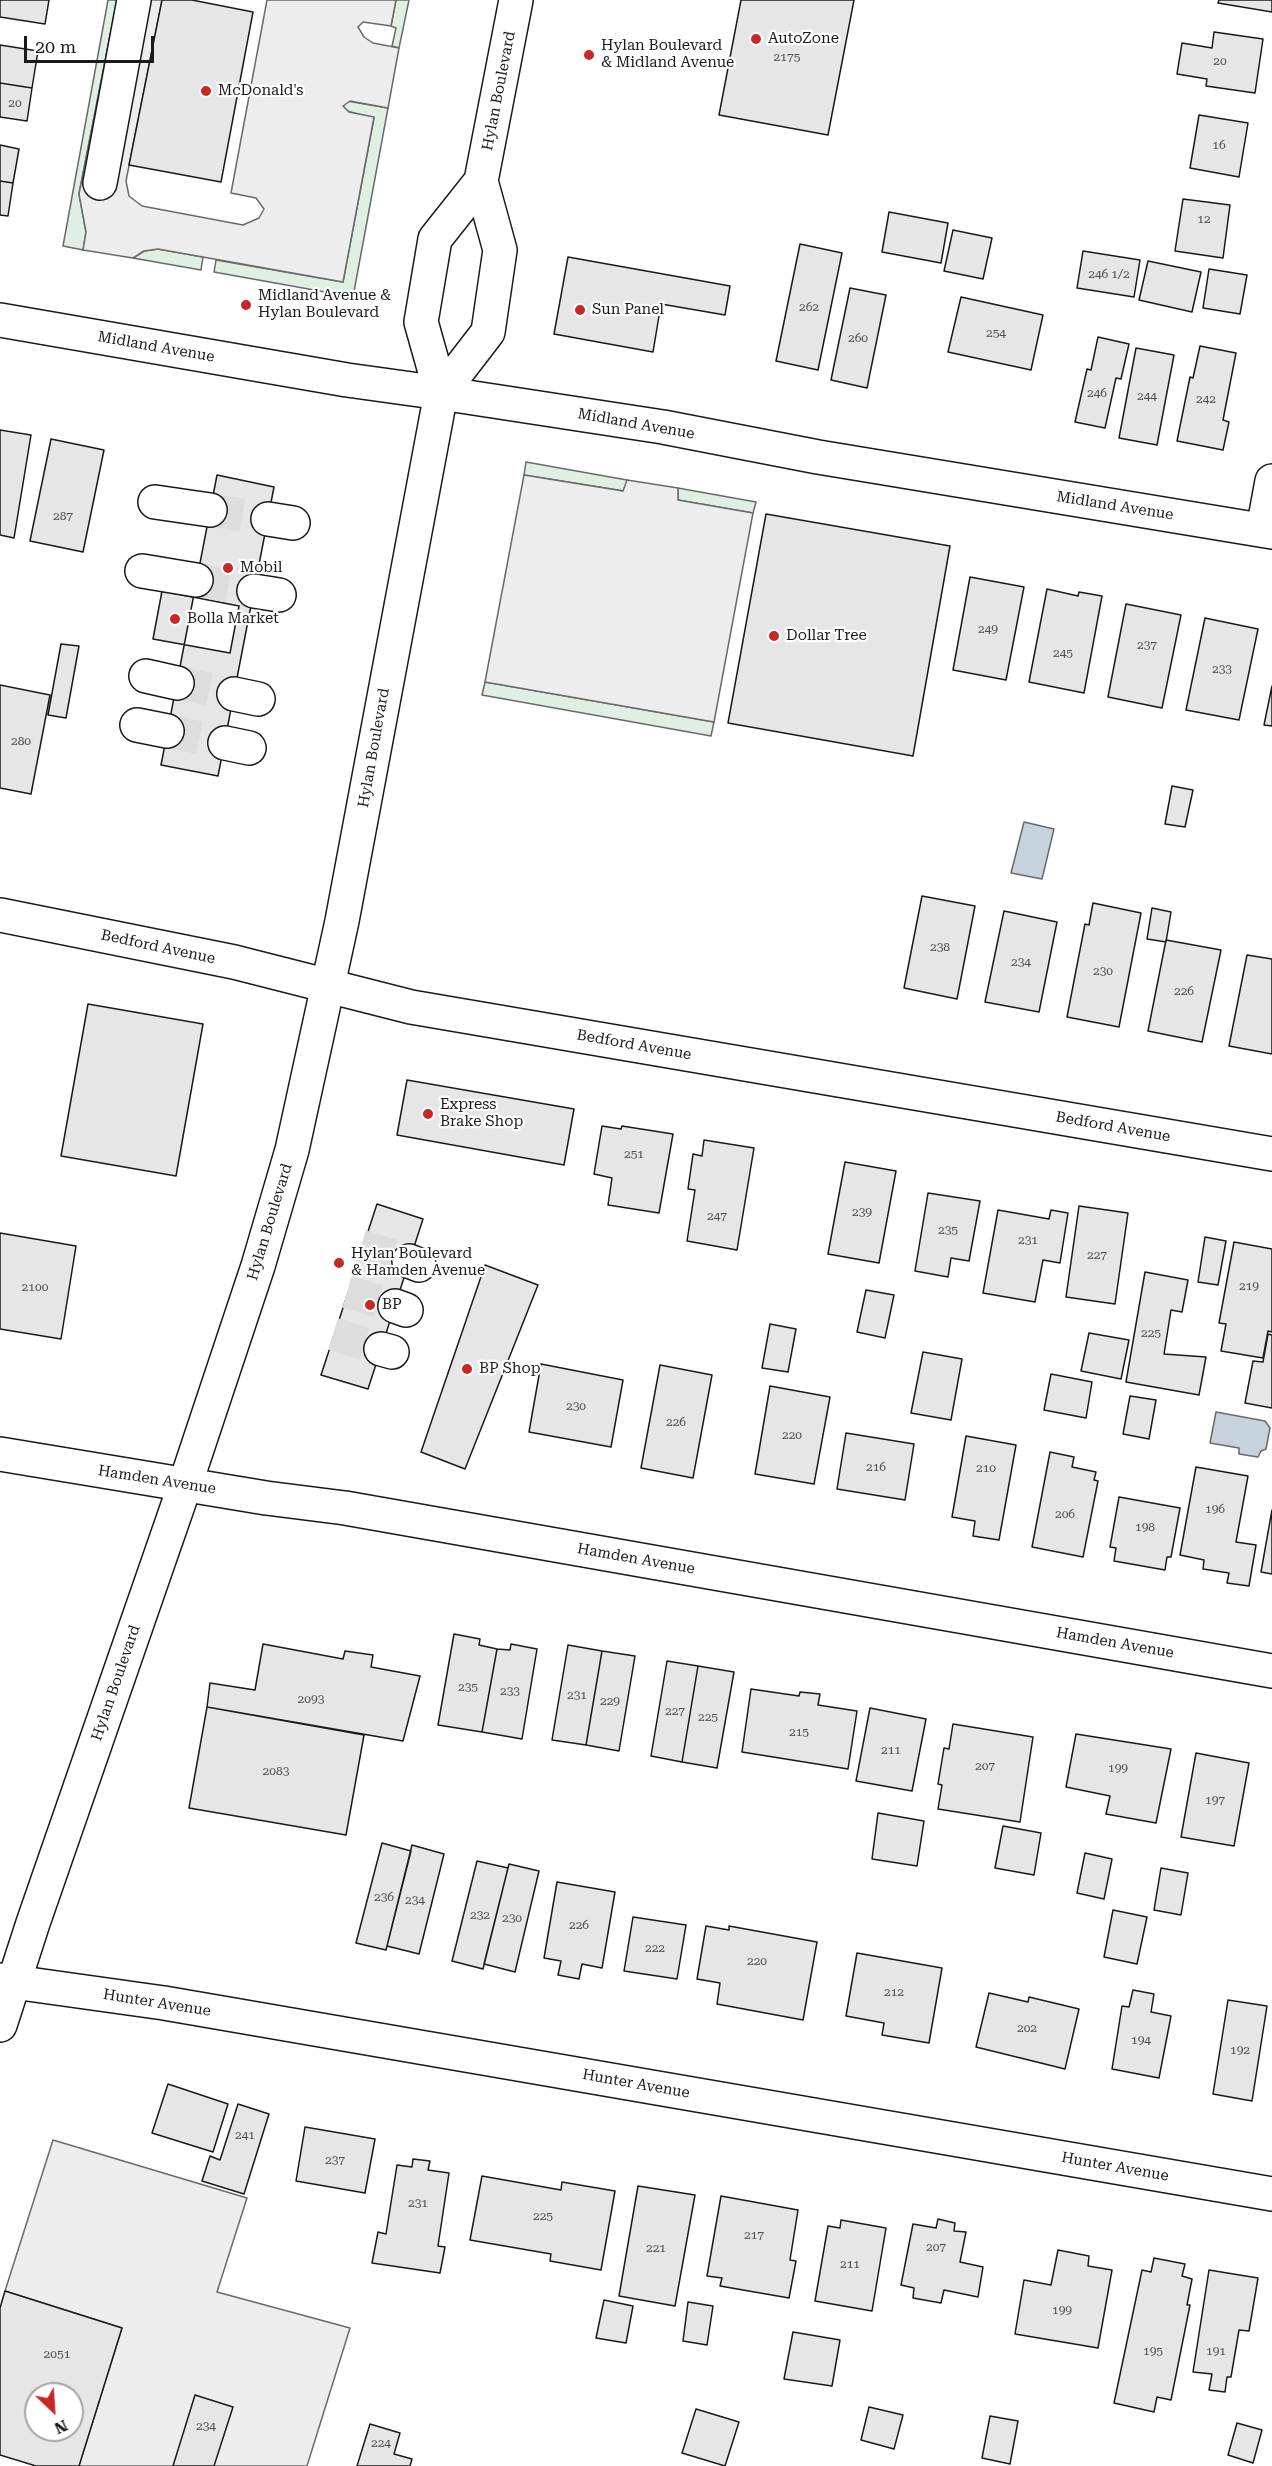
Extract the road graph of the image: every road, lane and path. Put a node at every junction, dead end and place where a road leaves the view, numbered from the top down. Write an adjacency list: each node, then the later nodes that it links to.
1 (134, 0): 4 (street)
2 (516, 0): 3 (street, Hylan Boulevard)
3 (482, 182): 6 (street, Hylan Boulevard); 6 (street, Hylan Boulevard)
4 (100, 183)
5 (0, 320): 6 (street, Midland Avenue)
6 (441, 393): 10 (street, Midland Avenue); 14 (street, Hylan Boulevard)
7 (1272, 481): 10 (street)
8 (155, 502): 9 (street)
9 (210, 510)
10 (1267, 531)
11 (142, 571): 12 (street)
12 (196, 580)
13 (0, 915): 14 (street, Bedford Avenue)
14 (328, 986): 15 (street, Bedford Avenue); 17 (street, Hylan Boulevard)
15 (1272, 1154)
16 (0, 1454): 17 (street, Hamden Avenue)
17 (185, 1485): 18 (street, Hamden Avenue); 19 (street, Hylan Boulevard)
18 (1272, 1671)
19 (7, 1981): 20 (street, Hylan Boulevard); 21 (street, Hunter Avenue)
20 (0, 2025)
21 (1272, 2194)

